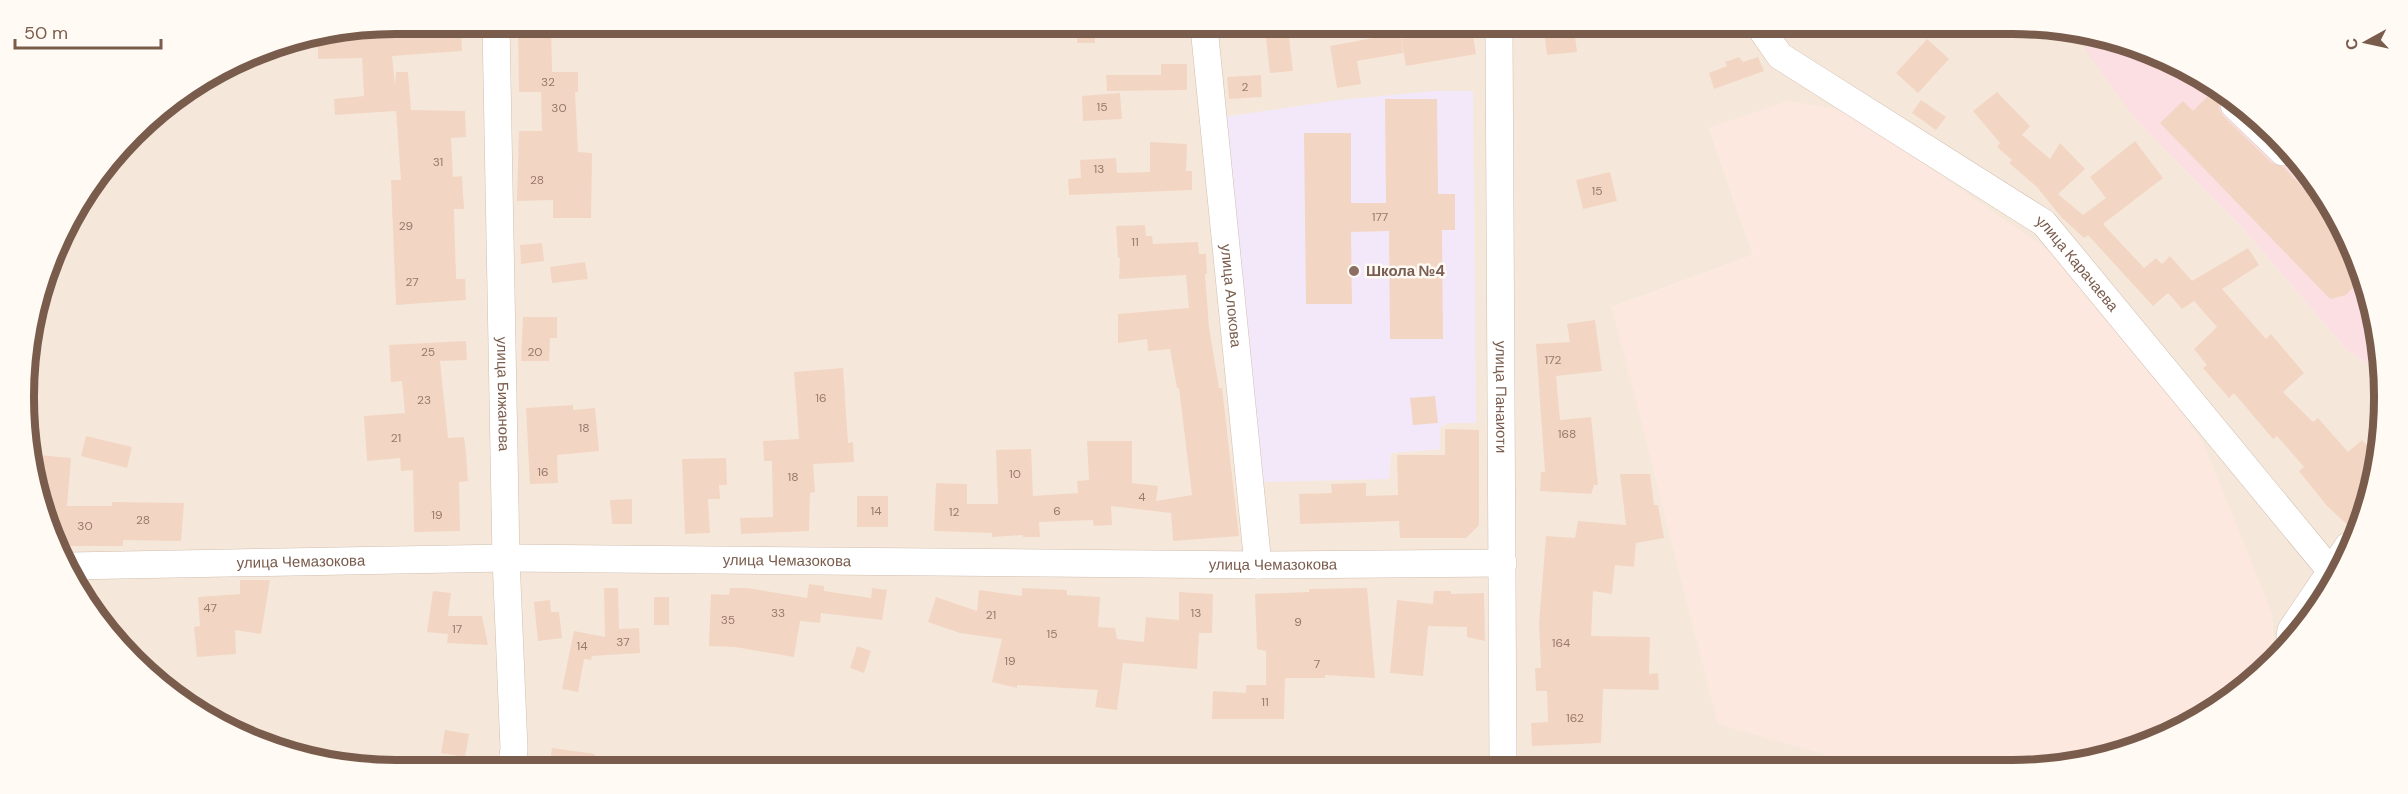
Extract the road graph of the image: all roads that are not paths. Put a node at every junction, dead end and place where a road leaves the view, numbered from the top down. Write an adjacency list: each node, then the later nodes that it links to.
1 (496, 34): 5 (street, улица Бижанова)
2 (1205, 34): 7 (street, улица Алокова)
3 (1499, 34): 6 (street, улица Панаиоти)
4 (1765, 34): 9 (street, улица Карачаева)
5 (506, 558): 7 (street, улица Чемазокова); 8 (street, улица Чемазокова); 12 (street, улица Бижанова)
6 (1503, 563): 7 (street, улица Чемазокова); 13 (street, улица Панаиоти)
7 (1258, 565)
8 (77, 566)
9 (2330, 570)
10 (2326, 576): 11 (street)
11 (2298, 619)
12 (512, 760)
13 (1503, 760)

